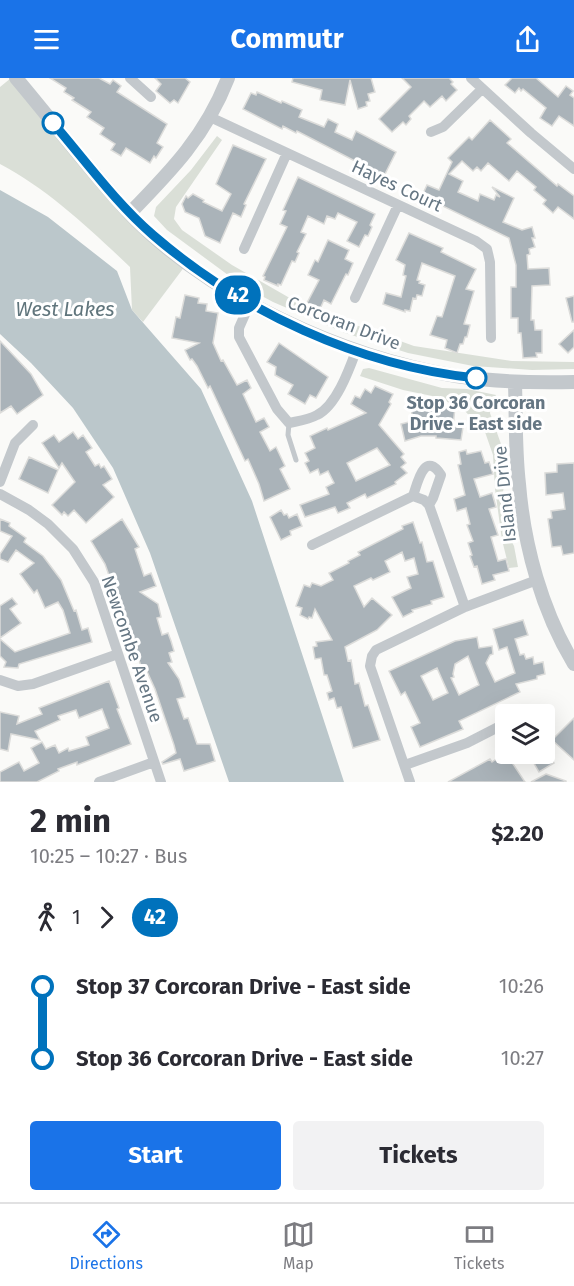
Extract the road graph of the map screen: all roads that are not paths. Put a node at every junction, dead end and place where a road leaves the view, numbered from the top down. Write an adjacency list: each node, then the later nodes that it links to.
1 (16, 78): 12 (street, Corcoran Drive)
2 (130, 78): 6 (street)
3 (228, 78): 7 (street)
4 (471, 78): 5 (street)
5 (482, 89): 8 (street); 10 (street)
6 (152, 97)
7 (210, 117): 9 (street, Hayes Court); 12 (street)
8 (431, 132)
9 (287, 153): 11 (street, Hayes Court); 13 (street)
10 (574, 169)
11 (398, 206): 14 (street); 16 (street, Hayes Court)
12 (130, 213): 15 (street, Corcoran Drive)
13 (244, 249)
14 (355, 298)
15 (250, 303): 17 (street, Corcoran Drive); 20 (street)
16 (491, 338)
17 (356, 351): 18 (street, Corcoran Drive); 20 (street)
18 (515, 382): 19 (street, Corcoran Drive); 28 (street, Island Drive)
19 (574, 382)
20 (289, 423): 22 (lane)
21 (33, 426): 23 (street)
22 (296, 460)
23 (0, 482)
24 (0, 494): 30 (street, Newcombe Avenue)
25 (413, 496): 26 (street); 26 (street); 27 (street)
26 (429, 504): 29 (street)
27 (312, 545)
28 (537, 580): 29 (street); 31 (street, Island Drive)
29 (465, 607): 35 (street)
30 (118, 654): 32 (street); 34 (street, Newcombe Avenue)
31 (574, 664)
32 (0, 680)
33 (495, 729): 35 (street)
34 (154, 762): 36 (street); 37 (street, Newcombe Avenue)
35 (405, 765): 38 (street)
36 (99, 782)
37 (161, 782)
38 (410, 782)

